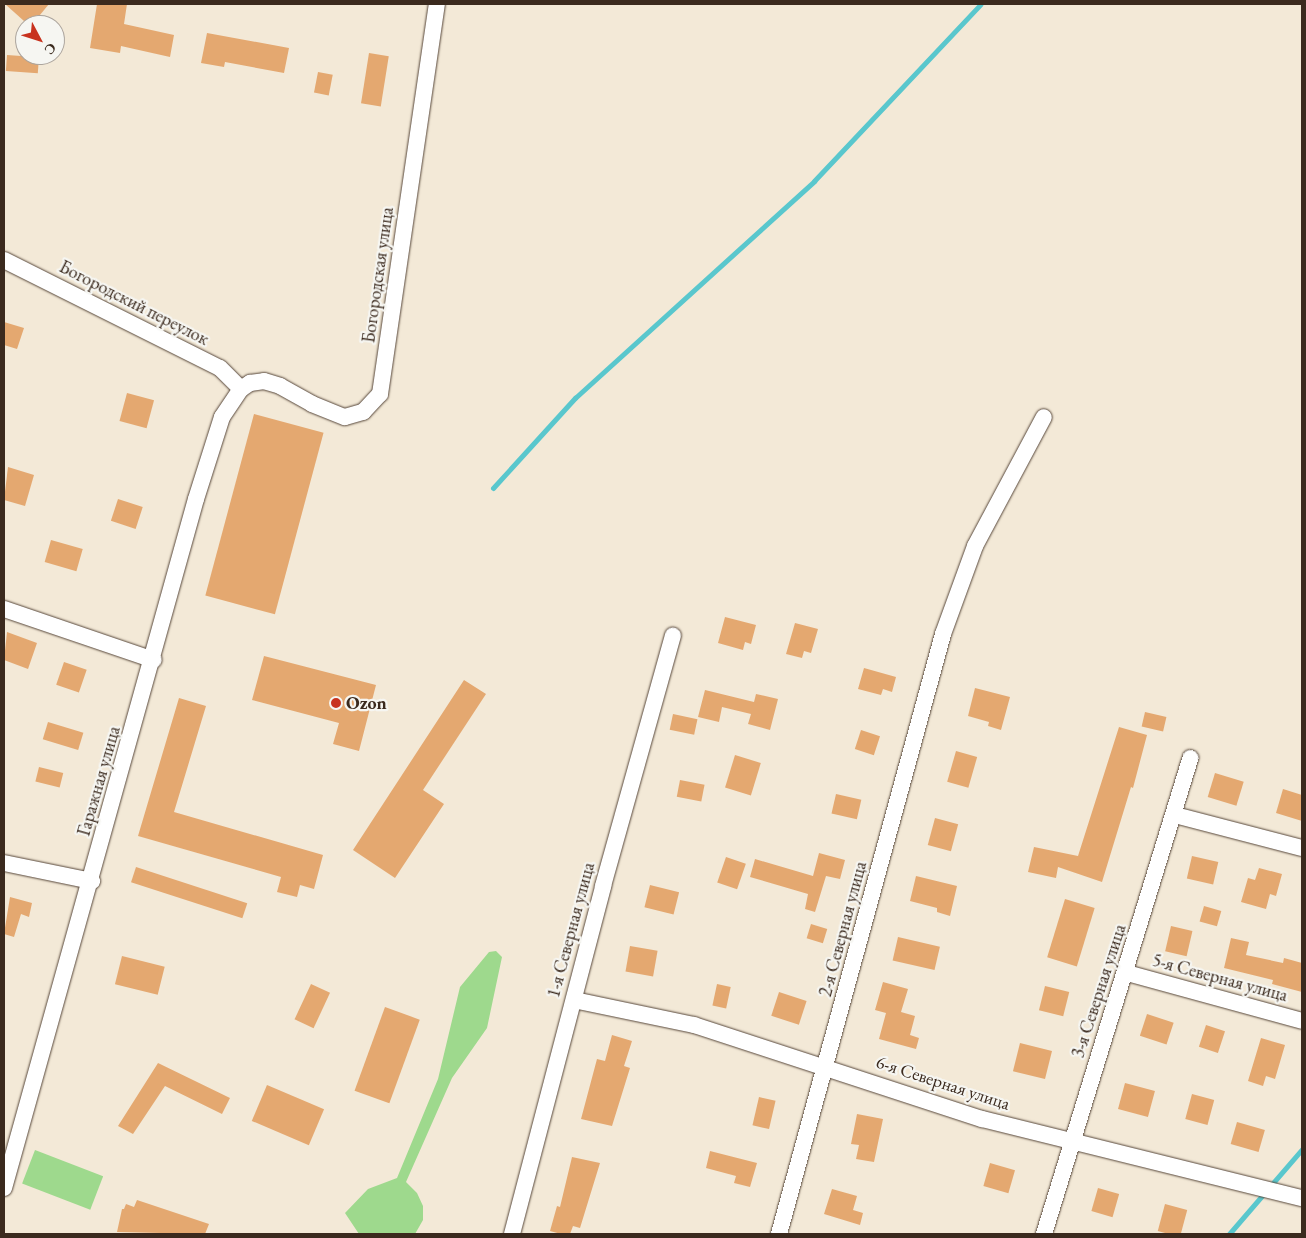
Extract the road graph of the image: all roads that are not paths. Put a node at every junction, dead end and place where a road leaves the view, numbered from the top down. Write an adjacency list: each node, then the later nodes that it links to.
1 (437, 4): 3 (street, Богородская улица)
2 (4, 260): 3 (street, Богородский переулок)
3 (240, 389): 7 (street, Гаражная улица)
4 (1044, 417): 16 (street, 2-я Северная улица)
5 (4, 609): 7 (street)
6 (673, 636): 14 (street, 1-я Северная улица)
7 (154, 660): 12 (street, Гаражная улица)
8 (1190, 758): 9 (street, 3-я Северная улица)
9 (1175, 815): 10 (street); 13 (street, 3-я Северная улица)
10 (1302, 848)
11 (4, 863): 12 (street)
12 (92, 881): 18 (street, Гаражная улица)
13 (1126, 973): 15 (street, 5-я Северная улица); 17 (street, 3-я Северная улица)
14 (574, 1000): 16 (street, 6-я Северная улица); 20 (street, 1-я Северная улица)
15 (1302, 1021)
16 (826, 1066): 17 (street, 6-я Северная улица); 21 (street, 2-я Северная улица)
17 (1071, 1142): 19 (street, 6-я Северная улица); 22 (street, 3-я Северная улица)
18 (5, 1179)
19 (1302, 1198)
20 (512, 1234)
21 (780, 1234)
22 (1044, 1234)

